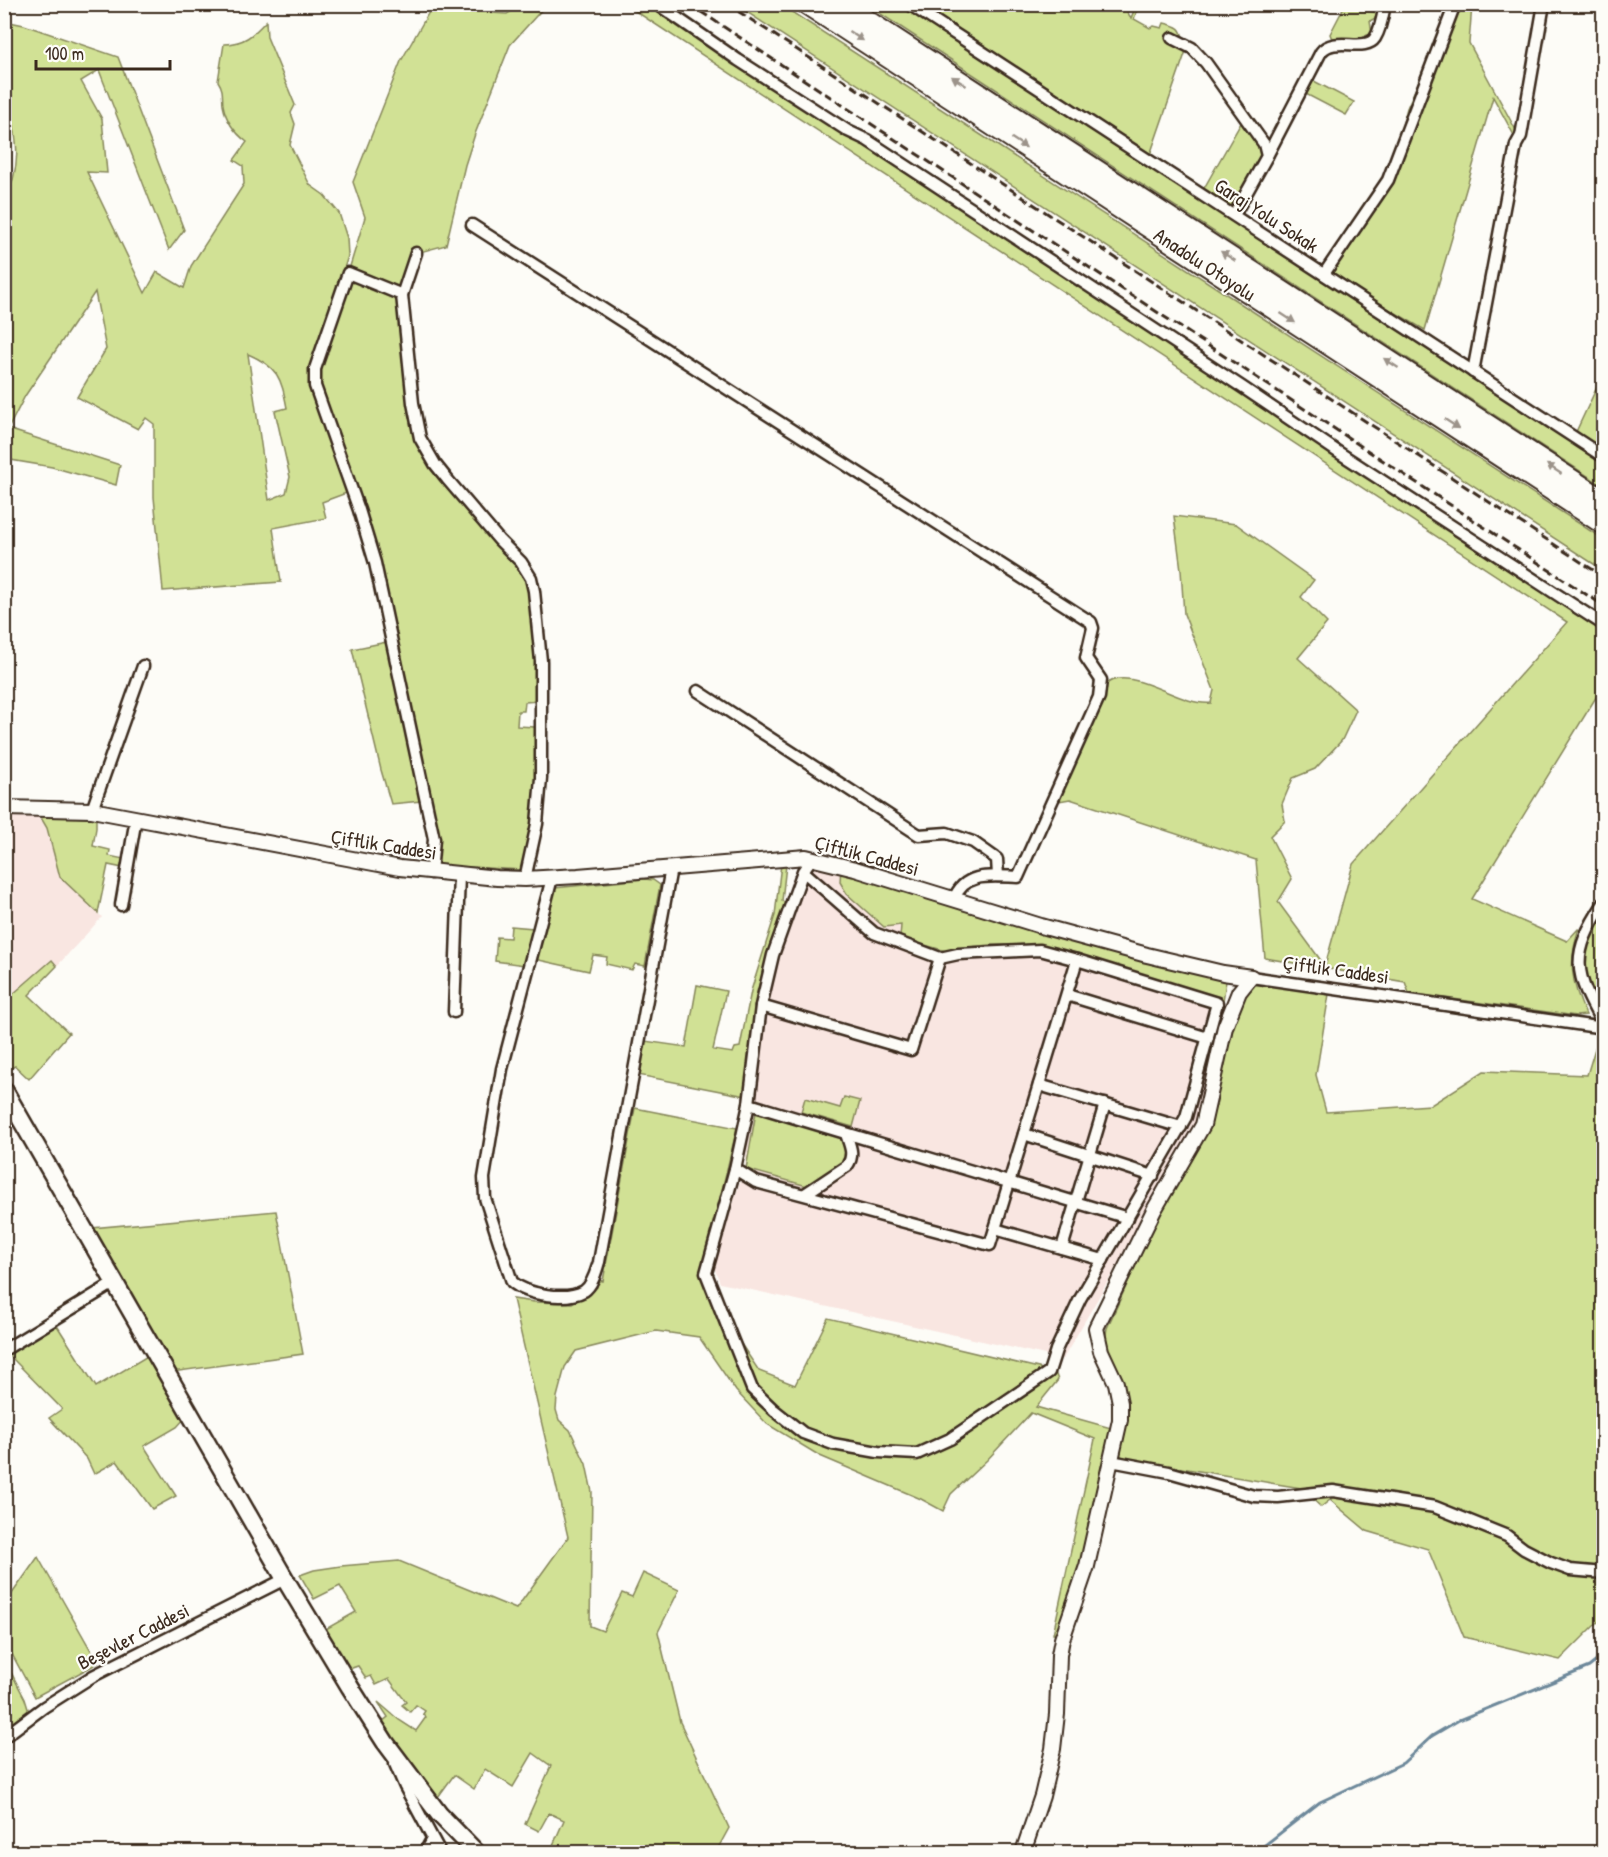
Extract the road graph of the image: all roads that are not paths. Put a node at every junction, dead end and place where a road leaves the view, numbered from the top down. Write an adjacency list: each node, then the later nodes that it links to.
1 (657, 4): 19 (street)
2 (807, 4): 18 (highway, Anadolu Otoyolu, one-way to 18)
3 (841, 4): 17 (highway, Anadolu Otoyolu, one-way to 3)
4 (909, 4): 10 (street, Garaj Yolu Sokak)
5 (1385, 4): 9 (street)
6 (1455, 4): 13 (street)
7 (1544, 4): 15 (street)
8 (1172, 38): 9 (street)
9 (1267, 156): 10 (street)
10 (1234, 215): 13 (street, Garaj Yolu Sokak)
11 (472, 225): 30 (street)
12 (416, 253): 14 (street)
13 (1324, 274): 15 (street, Garaj Yolu Sokak)
14 (402, 295): 28 (street); 32 (street)
15 (1473, 372): 16 (street, Garaj Yolu Sokak)
16 (1604, 457)
17 (1604, 501)
18 (1604, 524)
19 (1604, 625)
20 (143, 666): 23 (street)
21 (698, 691): 30 (street)
22 (4, 808): 23 (street, Çiftlik Caddesi)
23 (92, 810): 24 (street, Çiftlik Caddesi)
24 (136, 818): 28 (street, Çiftlik Caddesi); 35 (street)
25 (812, 858): 26 (street, Çiftlik Caddesi); 27 (street); 33 (street, Çiftlik Caddesi)
26 (671, 868): 31 (street, Çiftlik Caddesi); 31 (street)
27 (803, 871): 36 (street); 40 (street)
28 (431, 873): 29 (street, Çiftlik Caddesi)
29 (459, 875): 32 (street, Çiftlik Caddesi); 41 (street)
30 (999, 876): 33 (street)
31 (552, 878): 32 (street, Çiftlik Caddesi)
32 (525, 879)
33 (954, 899): 38 (street, Çiftlik Caddesi)
34 (1604, 903): 42 (street)
35 (122, 905)
36 (940, 958): 37 (street); 40 (street)
37 (1077, 960): 39 (street); 43 (street)
38 (1251, 977): 42 (street, Çiftlik Caddesi); 63 (street)
39 (1067, 994): 43 (street); 44 (street)
40 (760, 1006): 46 (street)
41 (454, 1012)
42 (1604, 1027)
43 (1208, 1038): 48 (street)
44 (1040, 1084): 47 (street); 50 (street)
45 (4, 1090): 61 (main road)
46 (749, 1104): 49 (street); 52 (street)
47 (1105, 1104): 48 (street); 51 (street)
48 (1180, 1126): 53 (street)
49 (846, 1134): 54 (street); 55 (street)
50 (1024, 1134): 51 (street); 54 (street)
51 (1090, 1155): 53 (street); 56 (street)
52 (735, 1169): 55 (street); 60 (street)
53 (1153, 1176): 57 (street)
54 (1009, 1183): 56 (street); 58 (street)
55 (805, 1194): 58 (street)
56 (1076, 1202): 57 (street); 59 (street)
57 (1128, 1218): 60 (street)
58 (995, 1229): 59 (street)
59 (1062, 1248): 60 (street)
60 (1103, 1260)
61 (114, 1283): 62 (street); 65 (main road)
62 (4, 1350)
63 (1111, 1461): 64 (street); 72 (street)
64 (1604, 1573)
65 (285, 1579): 66 (street, Beşevler Caddesi); 67 (main road)
66 (4, 1737)
67 (385, 1742): 68 (street); 71 (main road)
68 (432, 1839): 69 (street); 70 (street)
69 (425, 1852)
70 (440, 1852)
71 (476, 1852)
72 (1023, 1852)

